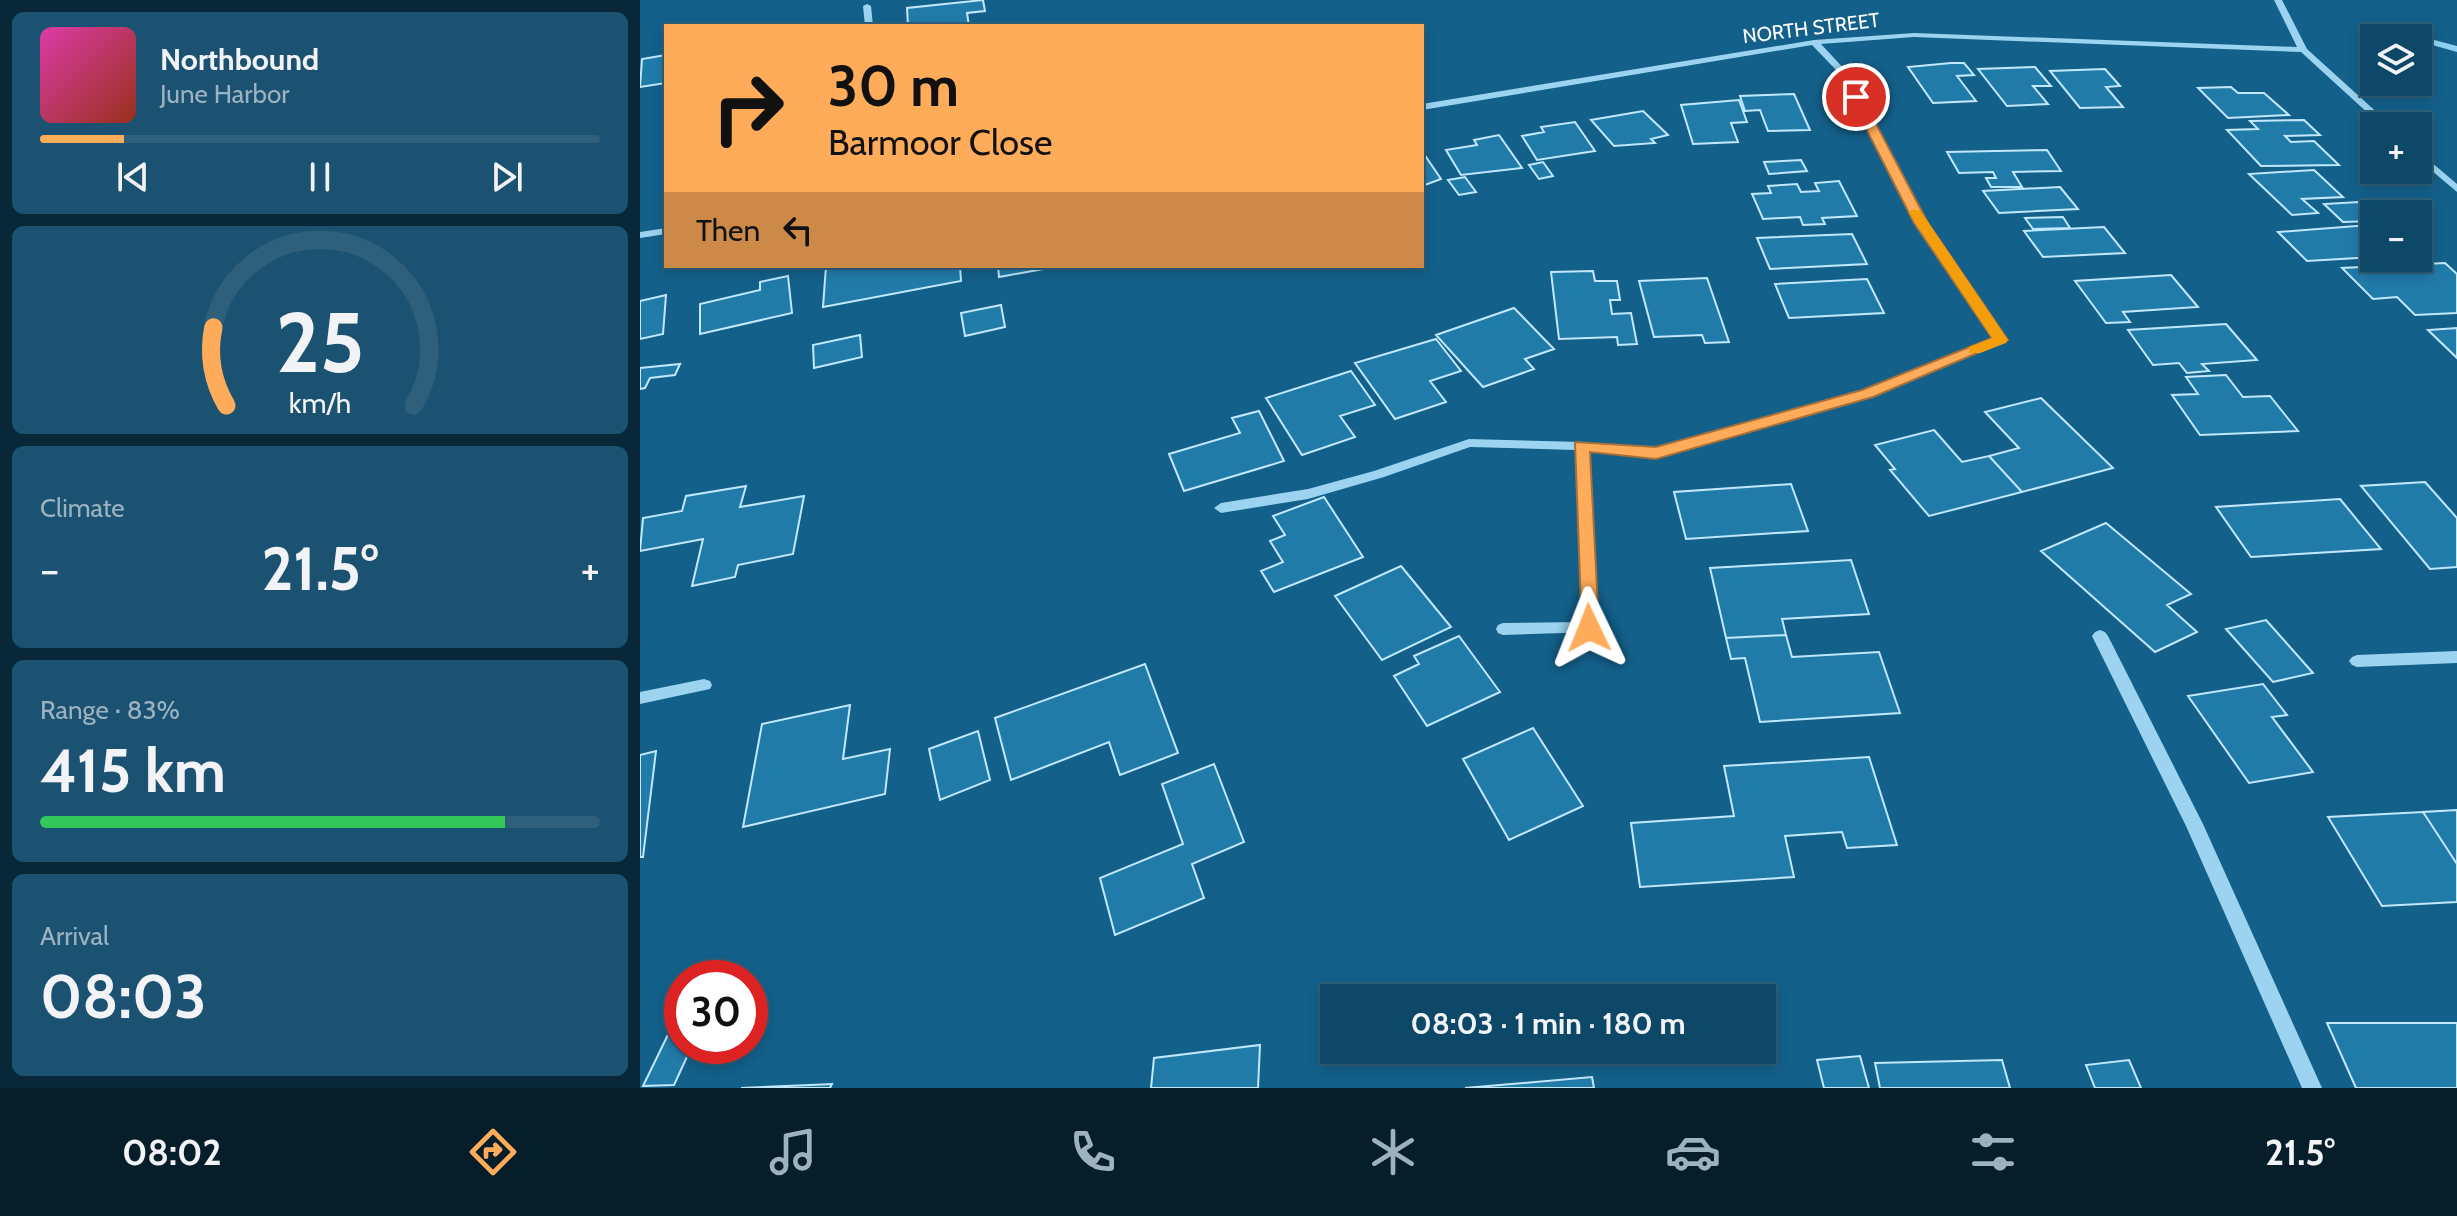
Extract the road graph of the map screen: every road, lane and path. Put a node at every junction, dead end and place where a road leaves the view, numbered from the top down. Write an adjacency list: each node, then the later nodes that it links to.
1 (2278, 0): 5 (street)
2 (867, 6): 3 (street)
3 (869, 24)
4 (1814, 42): 5 (street, NORTH STREET); 6 (street, NORTH STREET); 12 (street)
5 (2303, 50): 7 (street)
6 (1424, 107)
7 (2372, 112)
8 (2432, 167): 9 (street)
9 (2457, 189)
10 (664, 231): 11 (street)
11 (640, 235)
12 (1581, 446): 13 (street); 14 (street)
13 (1221, 508)
14 (1503, 629)
15 (2100, 636): 20 (street)
16 (2457, 657): 17 (street)
17 (2357, 661)
18 (704, 685): 19 (street)
19 (640, 698)
20 (2312, 1088)

